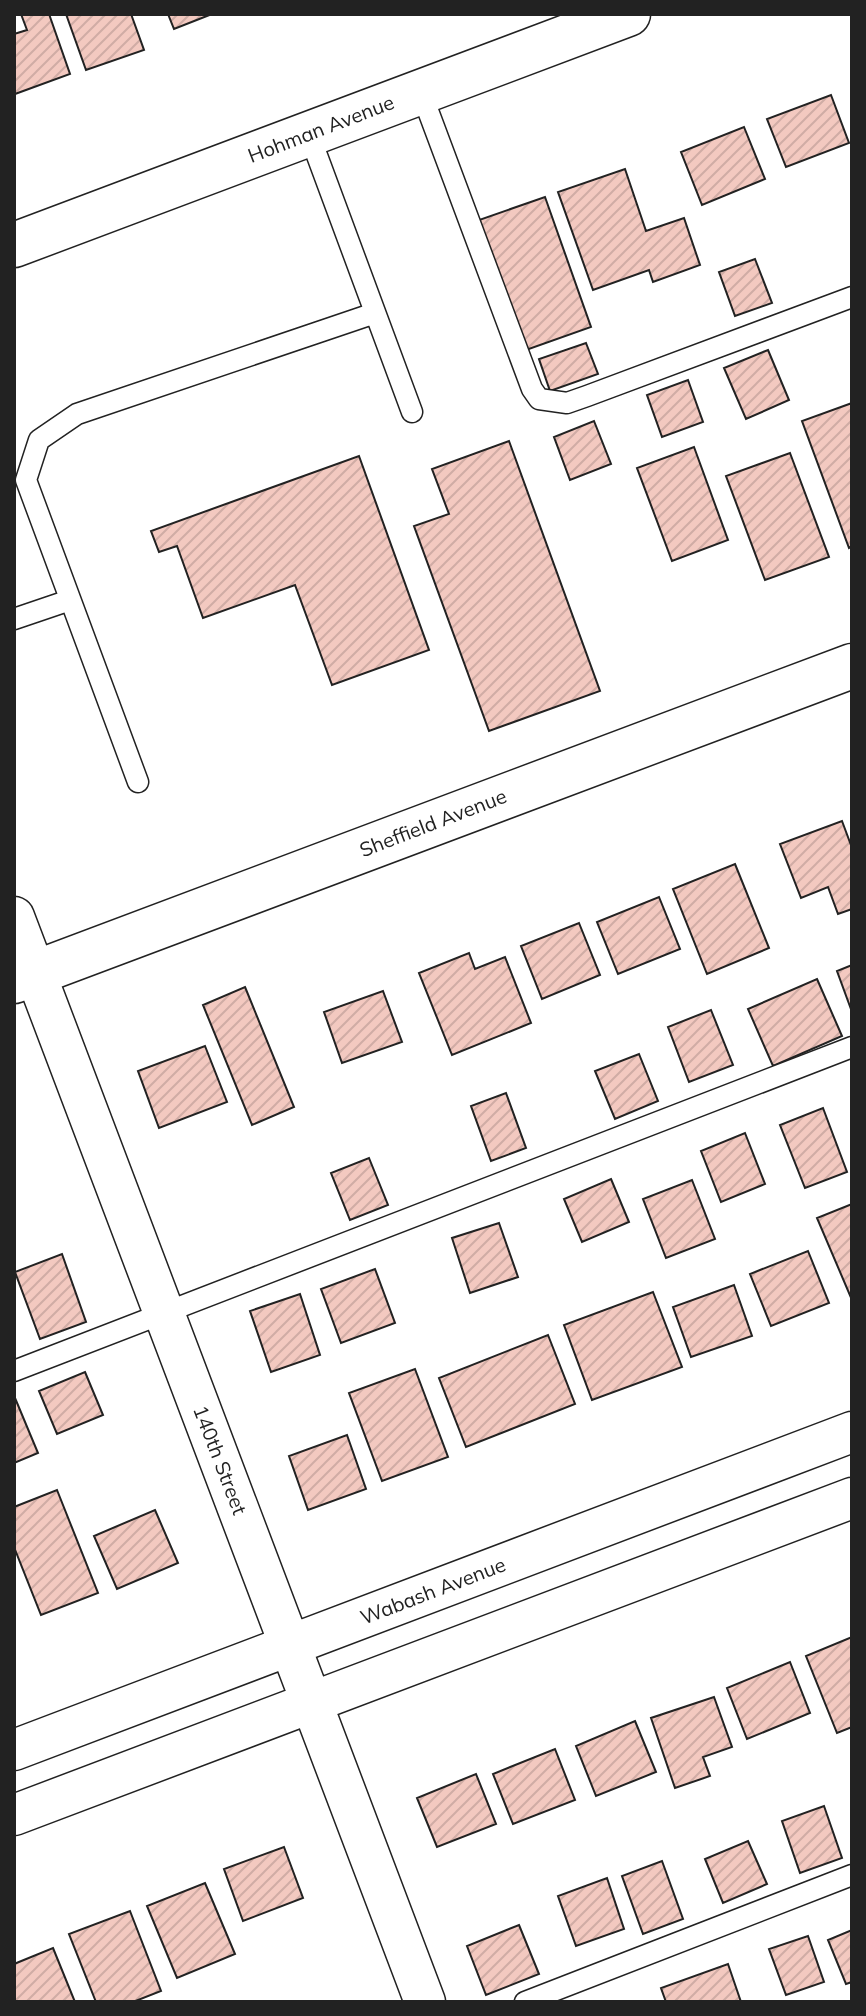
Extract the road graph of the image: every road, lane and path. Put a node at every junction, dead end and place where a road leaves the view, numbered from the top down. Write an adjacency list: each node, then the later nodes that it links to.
1 (628, 14): 2 (street, Hohman Avenue)
2 (421, 92): 3 (street, Hohman Avenue); 5 (lane)
3 (309, 134): 4 (street, Hohman Avenue); 6 (lane)
4 (14, 245)
5 (852, 297)
6 (375, 313): 7 (lane); 8 (lane)
7 (412, 412)
8 (70, 600): 9 (lane); 11 (lane)
9 (14, 619)
10 (852, 666): 13 (street, Sheffield Avenue)
11 (138, 782)
12 (14, 917): 13 (street, 140th Street)
13 (24, 977): 15 (street, 140th Street)
14 (852, 1047): 15 (lane)
15 (164, 1313): 16 (lane); 19 (street, 140th Street)
16 (14, 1371)
17 (852, 1432): 19 (street, Wabash Avenue)
18 (852, 1498): 20 (street)
19 (290, 1645): 20 (street, 140th Street); 21 (street, Wabash Avenue)
20 (312, 1703): 22 (street); 24 (street, 140th Street)
21 (14, 1750)
22 (14, 1815)
23 (852, 1875): 25 (lane)
24 (425, 2002)
25 (525, 2002)

